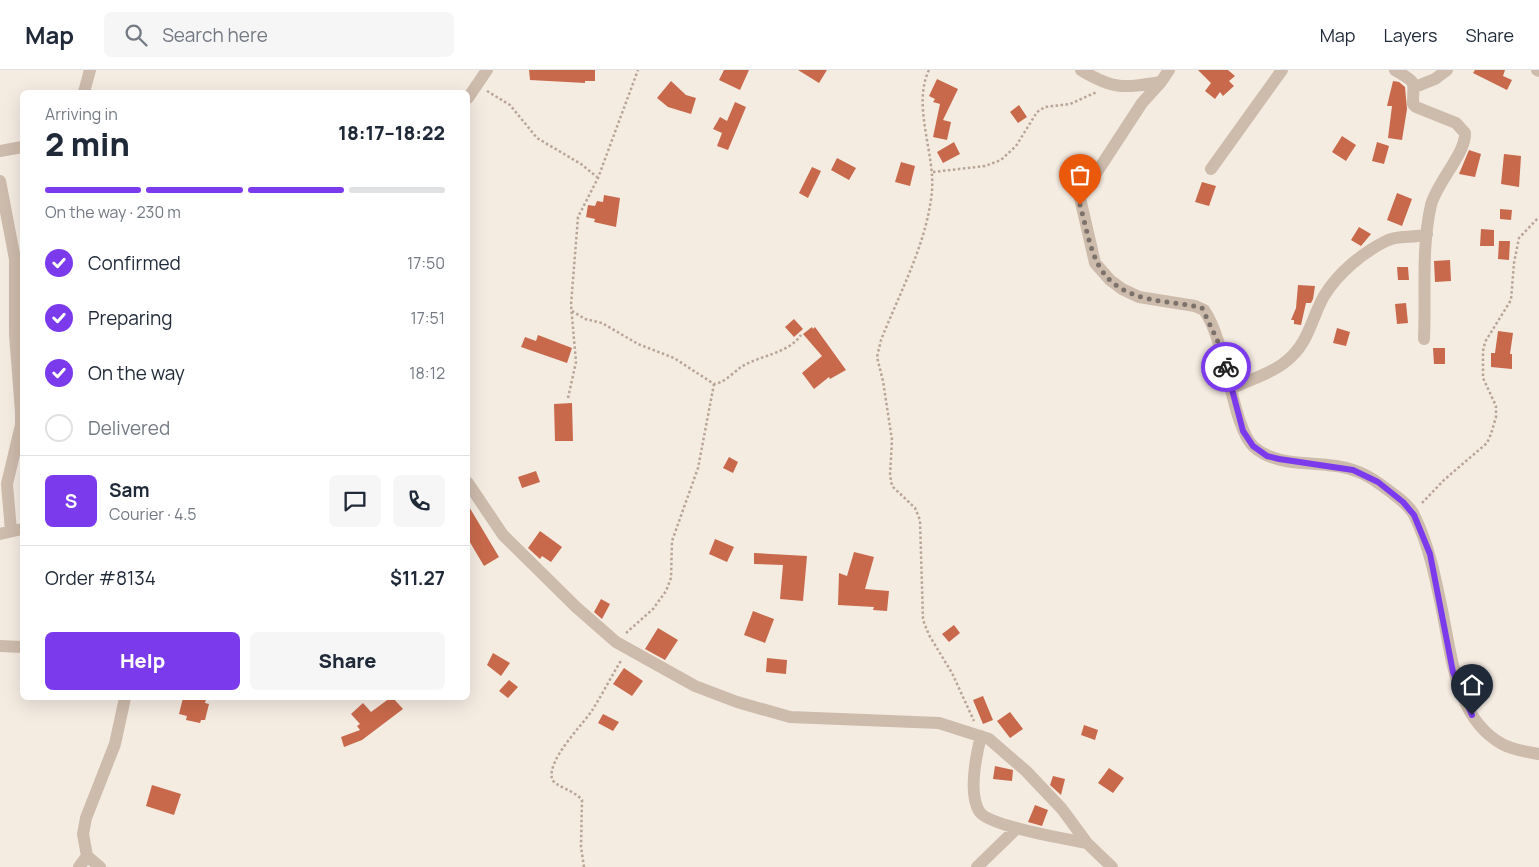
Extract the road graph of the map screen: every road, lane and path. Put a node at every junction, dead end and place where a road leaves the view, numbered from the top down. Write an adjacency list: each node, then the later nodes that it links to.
1 (90, 70): 14 (street)
2 (486, 70): 11 (street)
3 (638, 70): 20 (path)
4 (929, 70): 19 (path)
5 (1080, 70): 12 (street)
6 (1169, 70): 10 (street)
7 (1282, 70): 18 (street)
8 (1447, 70): 13 (street)
9 (1400, 71): 13 (street)
10 (1161, 82): 12 (street); 28 (street)
11 (476, 86): 15 (street); 20 (path)
12 (1115, 86): 19 (path)
13 (1415, 87): 23 (street)
14 (85, 90)
15 (470, 95)
16 (20, 147): 17 (street)
17 (0, 151)
18 (1211, 169)
19 (933, 172): 41 (path)
20 (598, 178): 24 (path)
21 (0, 181): 29 (street)
22 (1539, 217): 34 (path)
23 (1426, 234): 26 (street); 28 (street)
24 (572, 311): 27 (path); 30 (path)
25 (801, 335): 27 (path)
26 (1424, 340)
27 (714, 384): 36 (path)
28 (1232, 388): 34 (street)
29 (20, 396)
30 (568, 398)
31 (20, 423): 33 (street)
32 (470, 486): 36 (street)
33 (4, 500): 35 (street)
34 (1414, 515): 42 (street)
35 (11, 532)
36 (616, 642): 39 (street)
37 (0, 646): 38 (street)
38 (20, 647)
39 (628, 649): 41 (street); 48 (path)
40 (125, 700): 45 (street)
41 (981, 736): 43 (street); 44 (street)
42 (1539, 754)
43 (1017, 828): 44 (street); 49 (street)
44 (1087, 843): 50 (street)
45 (87, 856): 46 (street); 47 (street)
46 (78, 867)
47 (100, 867)
48 (584, 867)
49 (978, 867)
50 (1112, 867)

